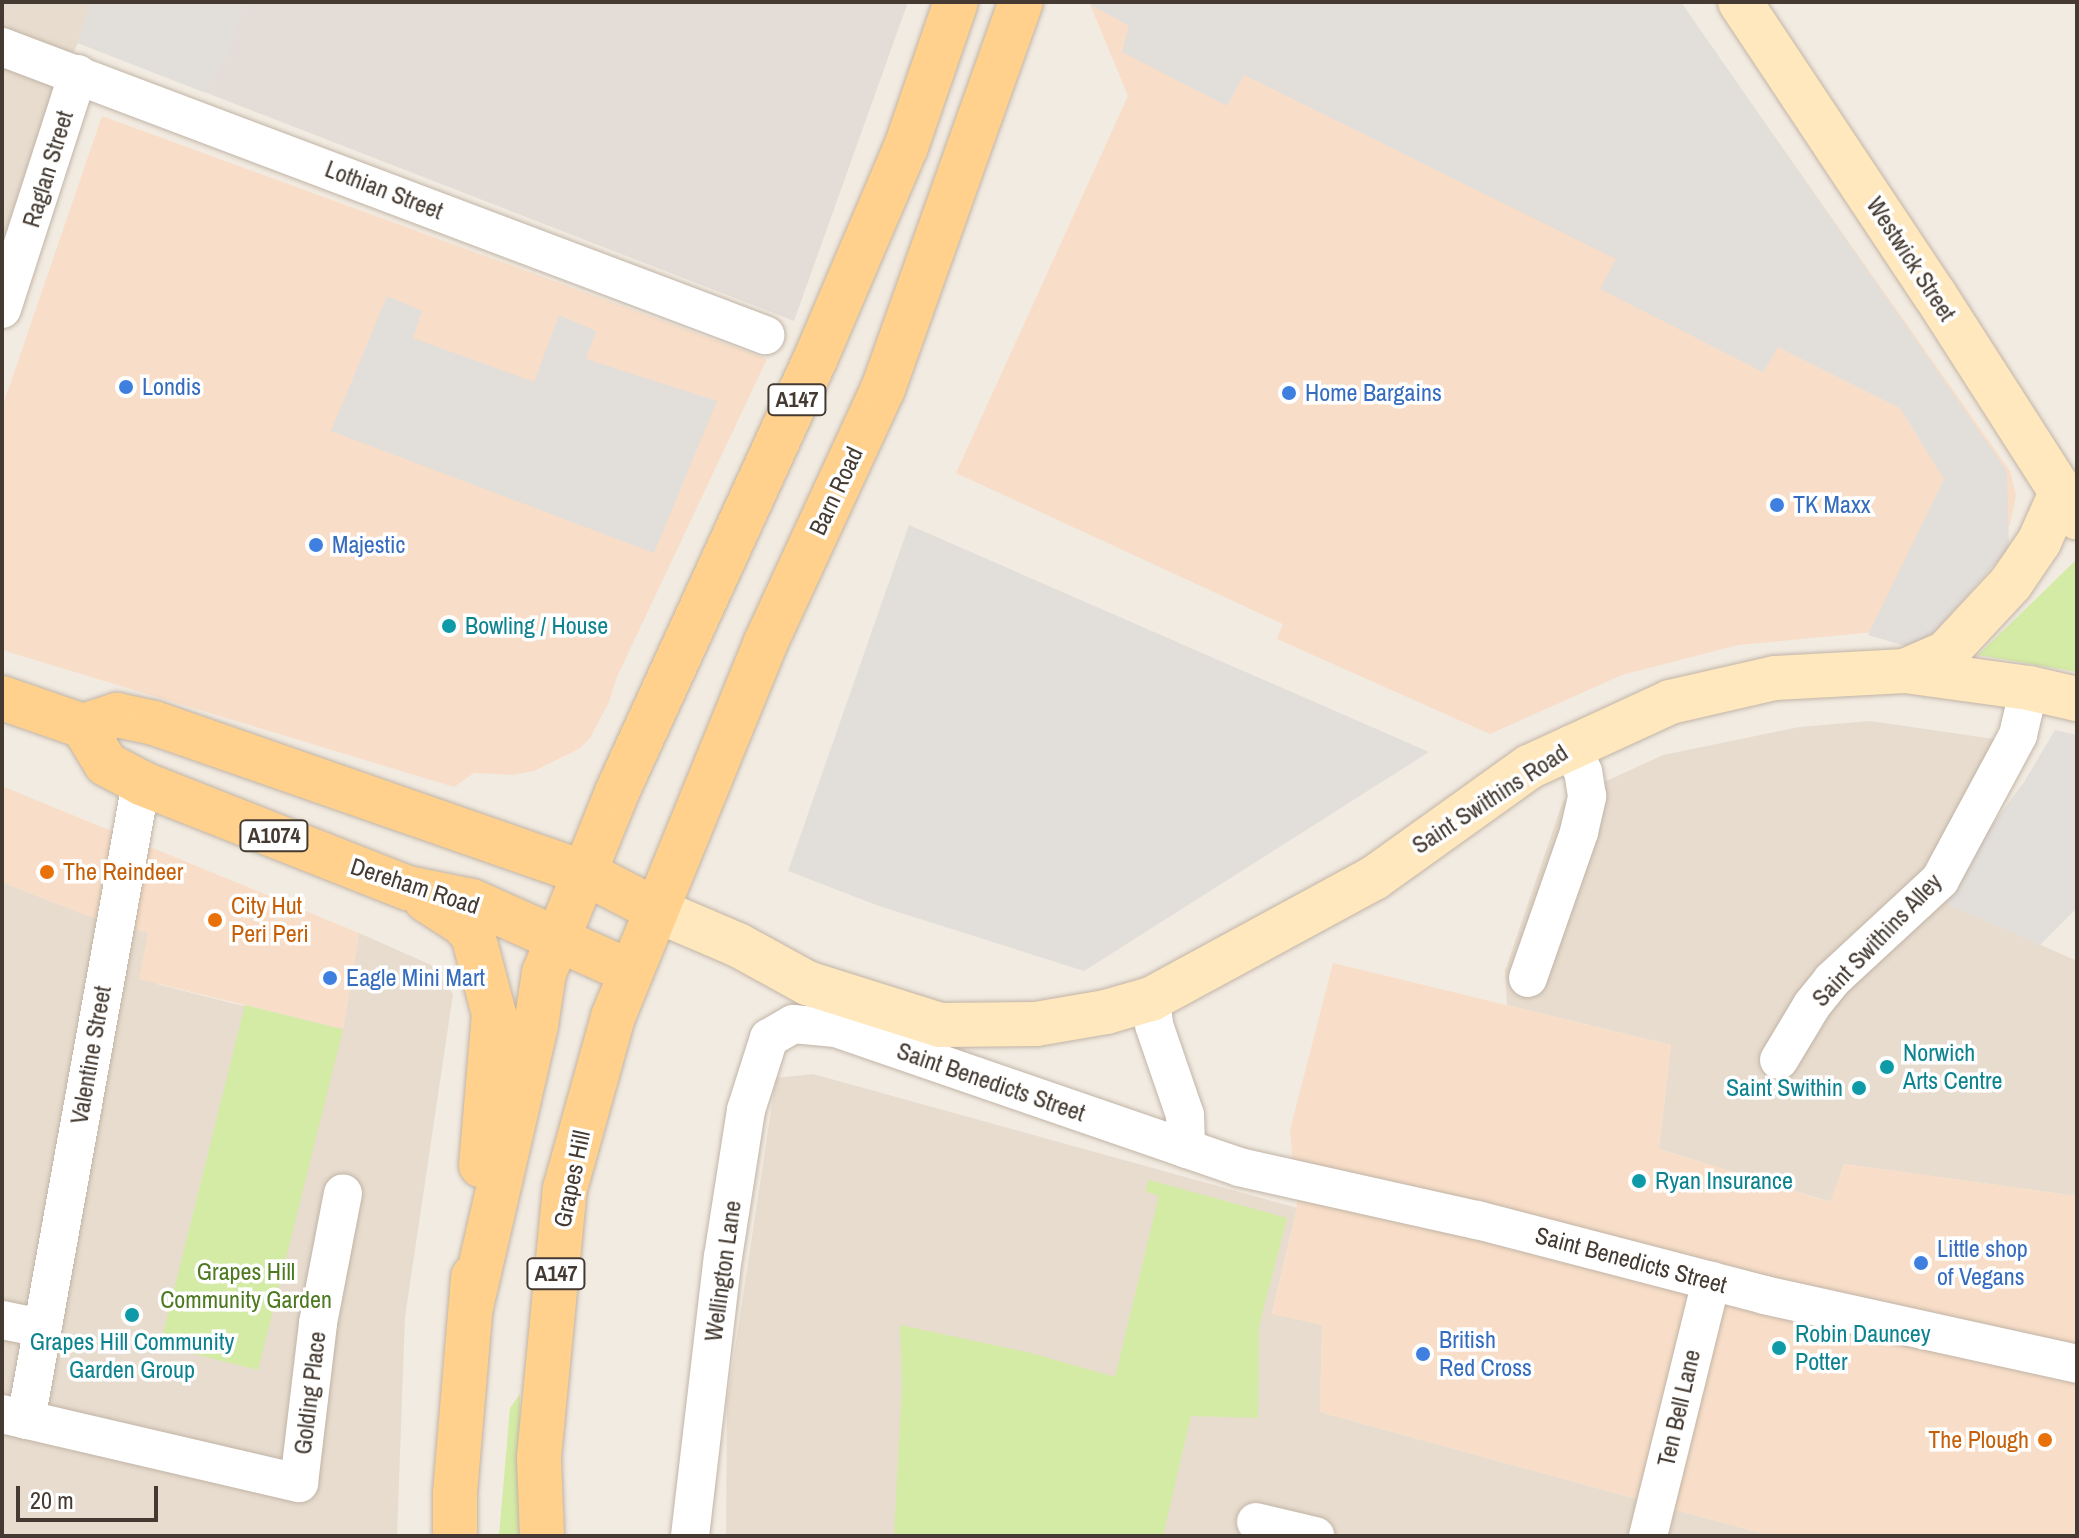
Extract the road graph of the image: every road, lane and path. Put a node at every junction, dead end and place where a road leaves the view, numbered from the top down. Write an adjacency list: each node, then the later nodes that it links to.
1 (956, 2): 16 (main road, A147)
2 (1021, 2): 18 (main road, Barn Road / A147)
3 (1740, 2): 8 (street, Westwick Street)
4 (2, 47): 5 (street, Lothian Street)
5 (78, 74): 6 (street, Raglan Street); 7 (street, Lothian Street)
6 (2, 309)
7 (765, 335)
8 (2068, 506): 9 (street, Saint Swithins Road)
9 (1905, 671): 10 (street, Saint Swithins Road); 14 (street, Saint Swithins Road)
10 (2029, 688): 12 (street, Saint Swithins Road); 24 (street, Saint Swithins Alley)
11 (2, 698): 13 (main road)
12 (2077, 699)
13 (83, 726): 15 (main road, Dereham Road / A1074); 16 (main road)
14 (1571, 745): 21 (street); 22 (street, Saint Swithins Road)
15 (141, 783): 17 (main road, Dereham Road / A1074); 30 (street, Valentine Street)
16 (585, 873): 18 (main road); 19 (main road, A147)
17 (408, 888): 19 (main road, Dereham Road / A1074); 28 (main road, A147)
18 (656, 910): 20 (main road, Barn Road / A147); 22 (street, Saint Benedicts Street)
19 (558, 938): 20 (main road, Dereham Road / A1074); 28 (main road, A147)
20 (631, 972): 35 (main road, Grapes Hill / A147)
21 (1528, 978)
22 (1151, 999): 25 (street)
23 (793, 1024): 25 (street, Saint Benedicts Street); 36 (street, Wellington Lane)
24 (1779, 1060)
25 (1186, 1149): 27 (street, Saint Benedicts Street)
26 (343, 1193): 32 (street, Golding Place)
27 (1711, 1281): 31 (street, Saint Benedicts Street); 38 (street, Ten Bell Lane)
28 (471, 1307): 34 (main road, A147)
29 (2, 1320): 30 (street)
30 (42, 1328): 32 (street, Valentine Street)
31 (2077, 1364)
32 (14, 1417)
33 (1256, 1522): 37 (street)
34 (455, 1536)
35 (542, 1536)
36 (690, 1536)
37 (1315, 1536)
38 (1648, 1536)

